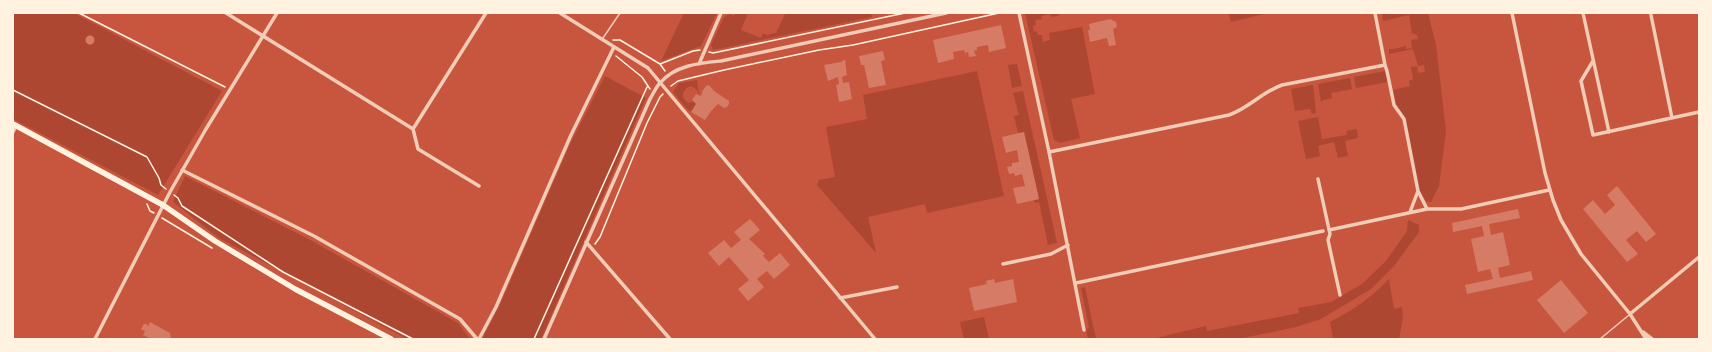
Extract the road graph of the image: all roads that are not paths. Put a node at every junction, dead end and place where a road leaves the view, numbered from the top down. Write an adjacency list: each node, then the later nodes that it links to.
1 (226, 13): 13 (street)
2 (277, 13): 13 (street)
3 (486, 13): 23 (street)
4 (560, 13): 14 (street)
5 (620, 13): 14 (lane)
6 (721, 13): 17 (street)
7 (946, 13): 17 (street)
8 (1019, 13): 26 (street)
9 (1375, 13): 18 (street)
10 (1512, 13): 30 (street)
11 (1583, 13): 16 (street)
12 (1650, 14): 21 (street)
13 (263, 36): 23 (street); 27 (street)
14 (602, 40): 15 (street)
15 (614, 47): 19 (street); 50 (street)
16 (1593, 61): 25 (street); 25 (street)
17 (699, 64): 19 (street)
18 (1384, 65): 26 (street); 31 (street)
19 (660, 82): 37 (street); 44 (street)
20 (1699, 112): 21 (street)
21 (1672, 118): 25 (street)
22 (15, 125): 24 (street); 32 (main road)
23 (413, 128): 29 (street)
24 (13, 132)
25 (1609, 132)
26 (1049, 152): 38 (street)
27 (182, 170): 32 (street); 50 (street)
28 (1318, 179): 36 (street)
29 (479, 186)
30 (1549, 190): 33 (street); 45 (street)
31 (1418, 191): 33 (street); 34 (street)
32 (163, 205): 48 (street); 49 (main road)
33 (1427, 209): 34 (street)
34 (1410, 212): 36 (street)
35 (1323, 231): 41 (street)
36 (1329, 232): 43 (street)
37 (586, 242): 51 (street); 52 (street)
38 (1068, 245): 40 (street); 41 (street)
39 (1699, 258): 45 (street)
40 (1003, 264)
41 (1076, 283): 46 (street)
42 (897, 287): 44 (street)
43 (1340, 295)
44 (840, 298): 53 (street)
45 (1630, 314): 47 (street); 54 (lane)
46 (1084, 330)
47 (1643, 332): 55 (street); 56 (street)
48 (95, 339)
49 (391, 339)
50 (478, 339)
51 (544, 339)
52 (670, 339)
53 (875, 339)
54 (1600, 339)
55 (1646, 339)
56 (1652, 339)

